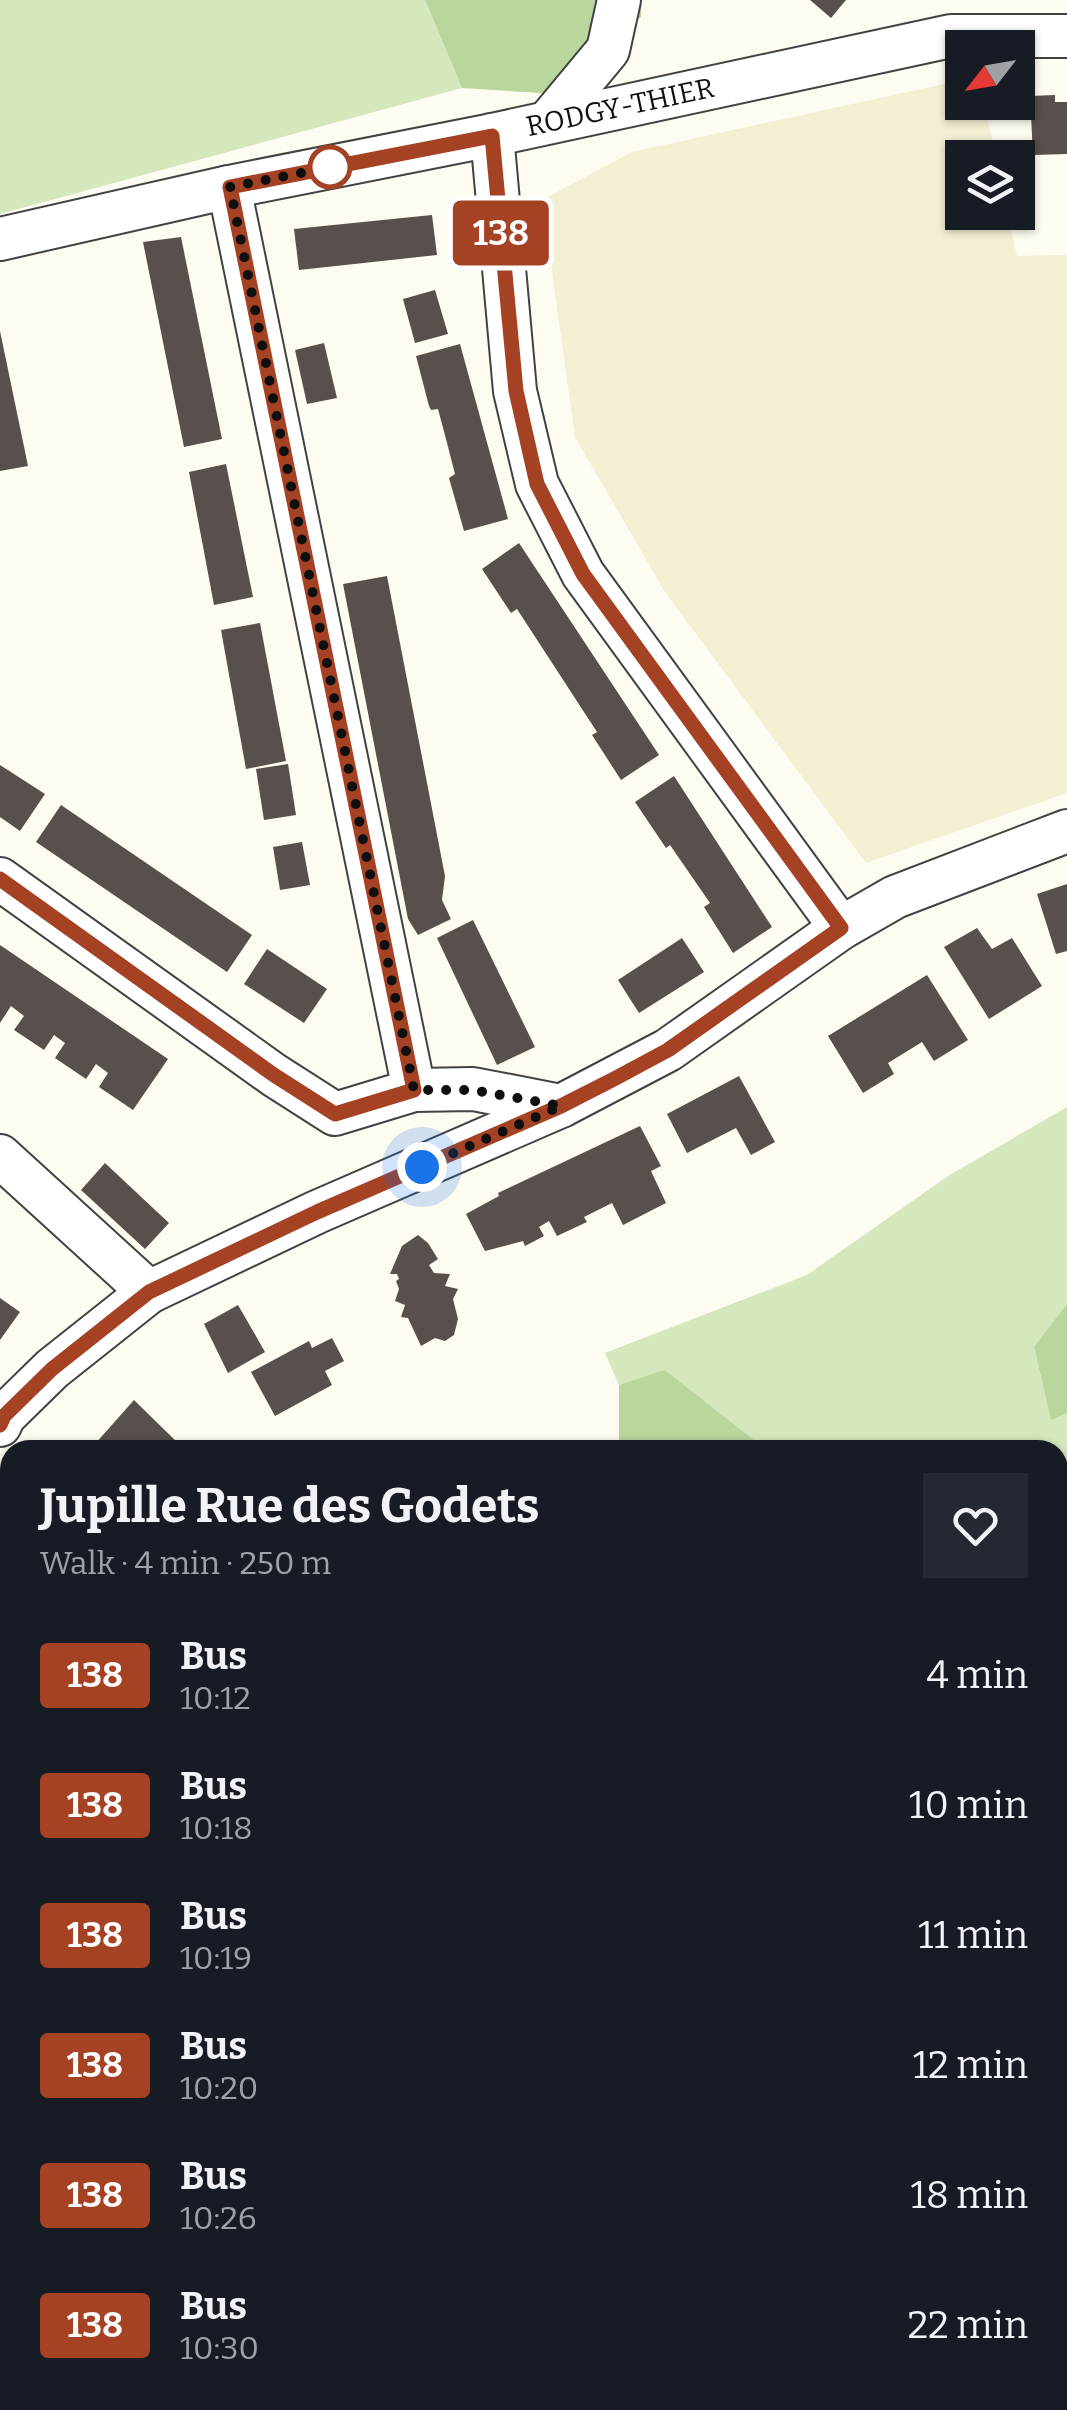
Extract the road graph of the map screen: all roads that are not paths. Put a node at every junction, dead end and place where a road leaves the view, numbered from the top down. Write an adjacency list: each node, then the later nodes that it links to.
1 (618, 0): 3 (street)
2 (1067, 36): 3 (street, RODGY-THIER)
3 (550, 121): 4 (street, RODGY-THIER)
4 (492, 136): 5 (street, RODGY-THIER); 9 (street)
5 (230, 187): 6 (street, RODGY-THIER); 10 (street)
6 (0, 239)
7 (1067, 831): 9 (street)
8 (0, 879): 10 (street)
9 (841, 928): 11 (street)
10 (414, 1090): 11 (street)
11 (561, 1106): 13 (street)
12 (0, 1156): 13 (street)
13 (149, 1292): 14 (street)
14 (2, 1418)

